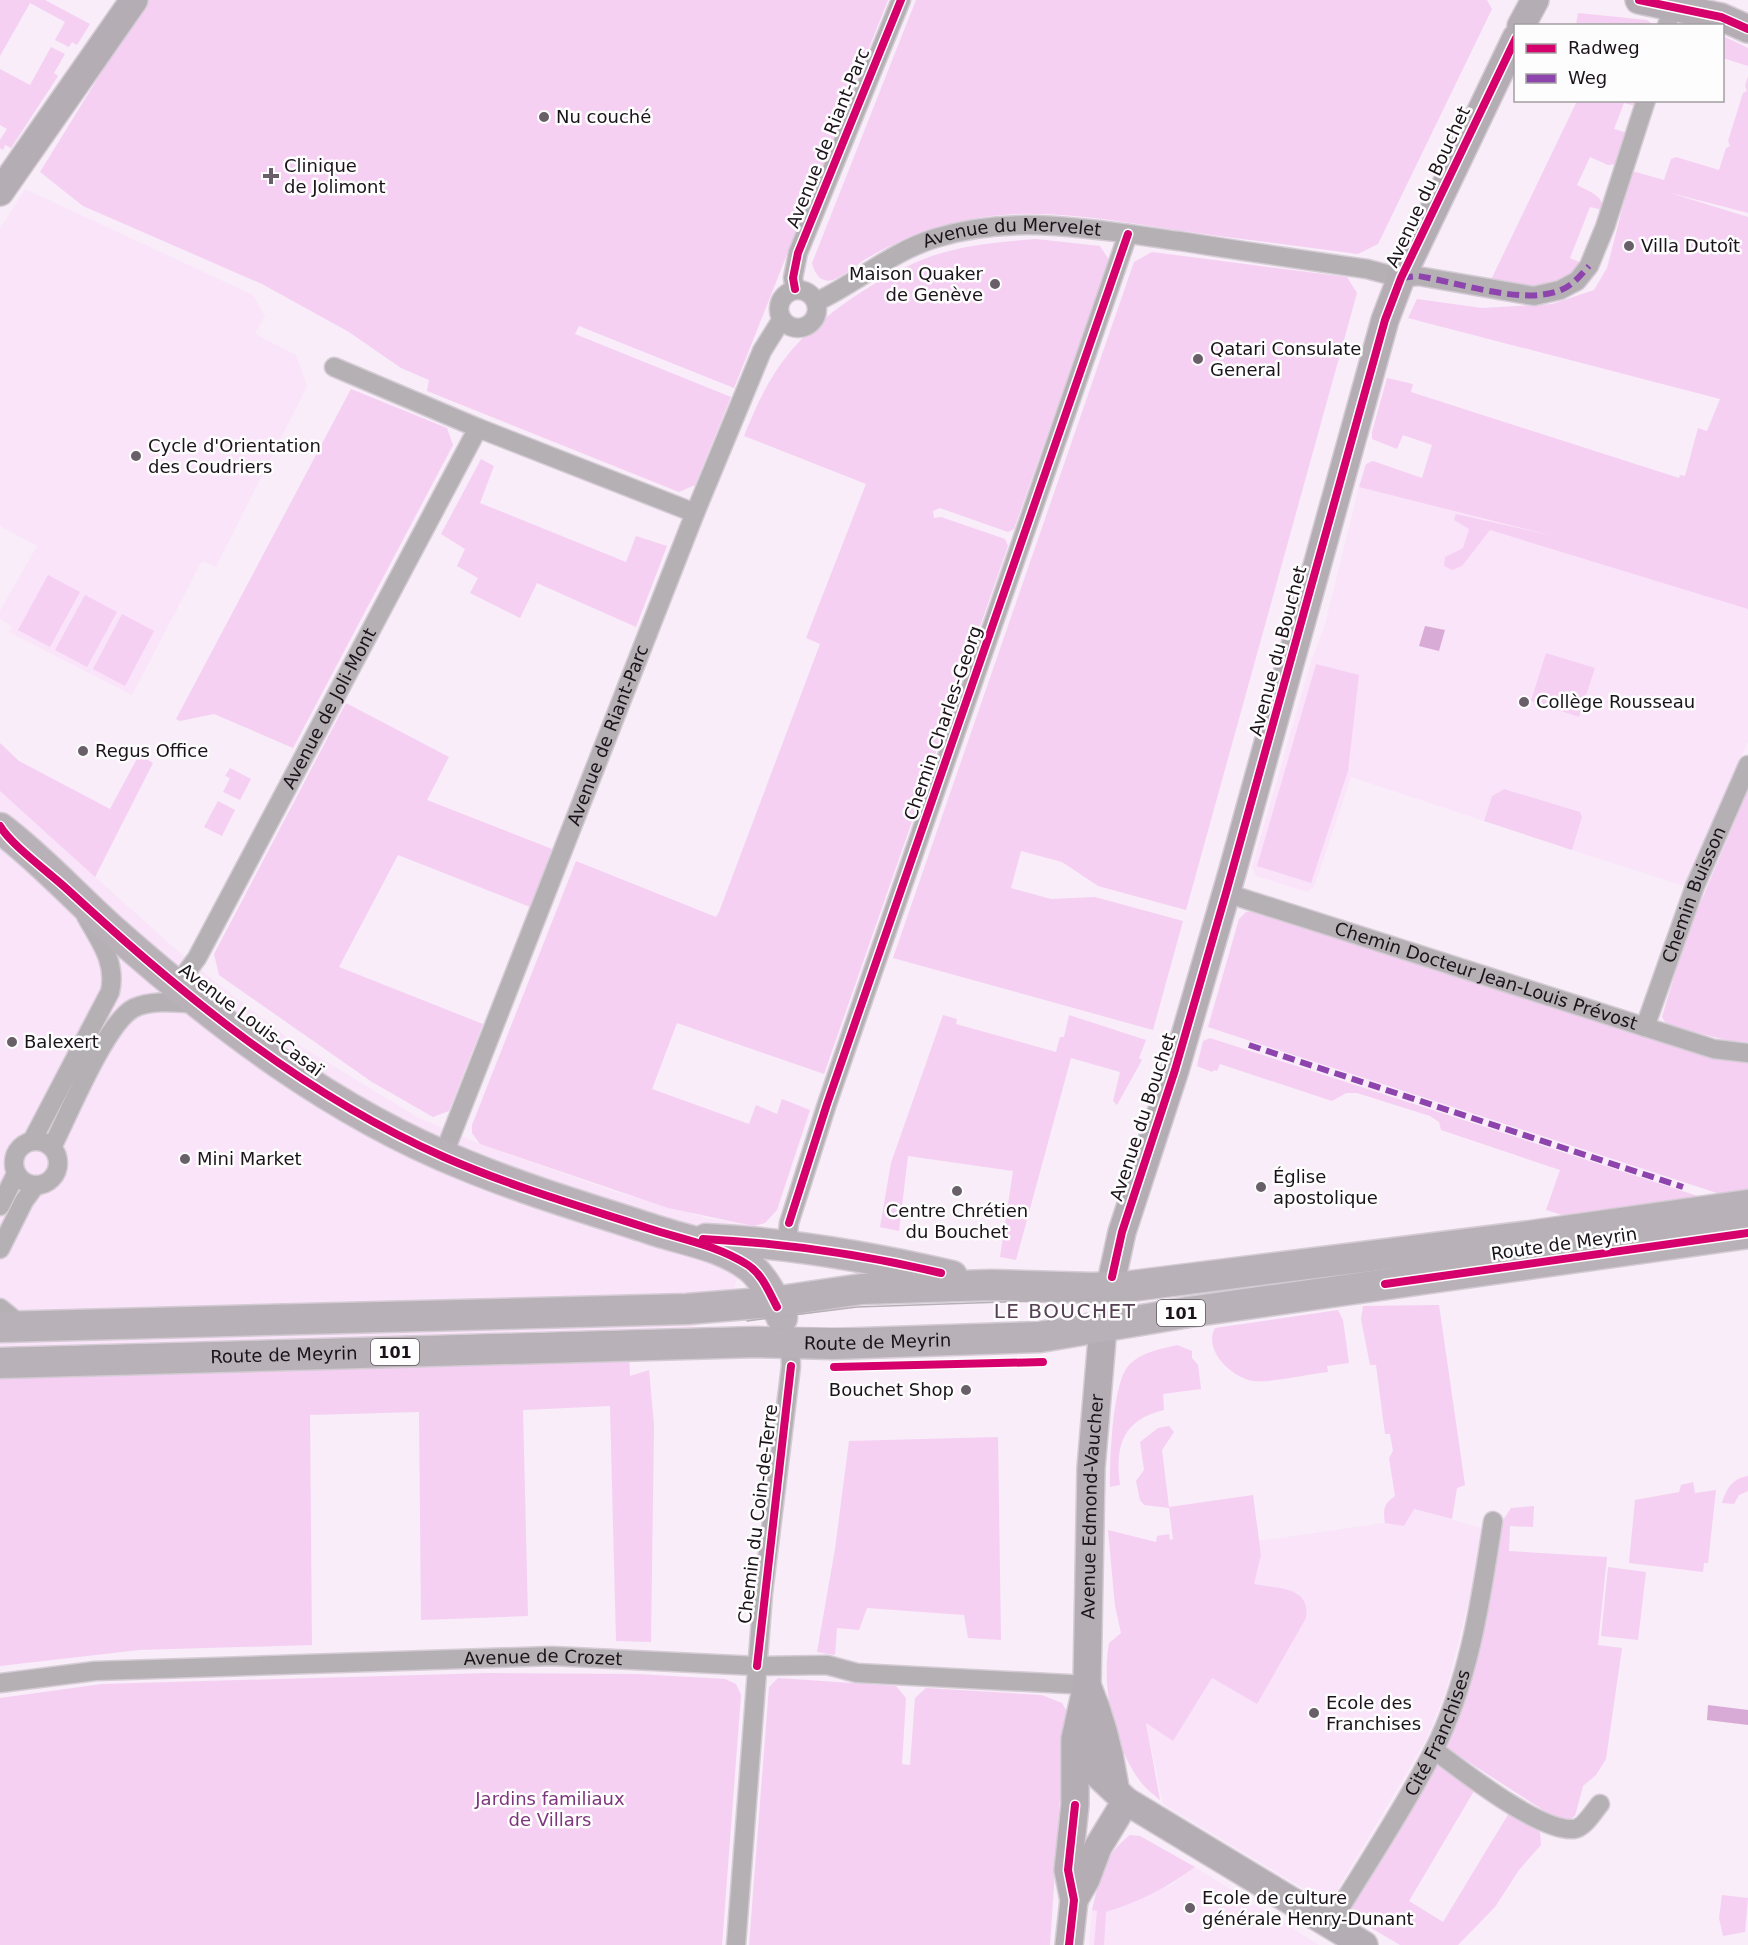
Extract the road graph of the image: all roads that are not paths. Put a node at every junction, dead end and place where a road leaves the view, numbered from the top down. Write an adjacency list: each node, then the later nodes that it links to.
1 (134, 0): 10 (street)
2 (900, 0): 13 (street, Avenue de Riant-Parc)
3 (1535, 0): 6 (street)
4 (1640, 0): 5 (street)
5 (1670, 15): 7 (street)
6 (1522, 24)
7 (1748, 29)
8 (1514, 40): 12 (street, Avenue du Bouchet)
9 (1645, 102): 12 (street, Avenue du Mervelet)
10 (0, 192)
11 (1128, 234): 12 (street, Avenue du Mervelet); 14 (street, Avenue du Mervelet); 36 (street, Chemin Charles-Georg)
12 (1401, 278): 21 (street, Avenue du Bouchet)
13 (795, 290): 14 (street); 15 (street)
14 (816, 302): 15 (street)
15 (782, 319): 18 (street, Avenue de Riant-Parc)
16 (334, 367): 17 (street)
17 (478, 428): 18 (street); 23 (street, Avenue de Joli-Mont)
18 (695, 513): 29 (street, Avenue de Riant-Parc)
19 (1748, 765): 25 (street, Chemin Buisson)
20 (1, 828): 22 (main road, Avenue Louis-Casaï)
21 (1226, 892): 25 (street, Chemin Docteur Jean-Louis Prévost); 39 (street, Avenue du Bouchet)
22 (74, 896): 23 (main road, Avenue Louis-Casaï); 27 (street)
23 (177, 985): 24 (main road, Avenue Louis-Casaï)
24 (202, 1005): 28 (street); 29 (main road, Avenue Louis-Casaï)
25 (1645, 1027): 26 (street, Chemin Docteur Jean-Louis Prévost)
26 (1748, 1053)
27 (32, 1141): 28 (street); 30 (street)
28 (52, 1147): 31 (street)
29 (443, 1156): 35 (main road, Avenue Louis-Casaï)
30 (16, 1174): 31 (street); 33 (street)
31 (35, 1186): 37 (street)
32 (1748, 1205): 39 (main road, Route de Meyrin / 101)
33 (0, 1206)
34 (1748, 1233): 43 (main road, Route de Meyrin / 101)
35 (688, 1239): 36 (main road, Avenue Louis-Casaï); 40 (main road, Avenue Louis-Casaï)
36 (793, 1247): 38 (main road, Avenue Louis-Casaï)
37 (0, 1249)
38 (992, 1285): 39 (main road, Route de Meyrin / 101); 40 (main road, Route de Meyrin / 101)
39 (1110, 1287): 43 (main road)
40 (776, 1304): 42 (main road, Route de Meyrin / 101); 44 (main road, Avenue Louis-Casaï)
41 (0, 1308): 42 (street)
42 (12, 1327)
43 (1103, 1327): 44 (main road, Route de Meyrin / 101); 49 (street, Avenue Edmond-Vaucher)
44 (790, 1342): 45 (main road, Route de Meyrin / 101); 47 (street, Chemin du Coin-de-Terre)
45 (0, 1363)
46 (1493, 1521): 51 (street, Cité Franchises)
47 (757, 1666): 48 (street, Avenue de Crozet); 49 (street, Avenue de Crozet); 57 (street, Chemin du Coin-de-Terre)
48 (0, 1683)
49 (1087, 1685): 50 (street); 52 (street)
50 (1079, 1718): 52 (street); 54 (street)
51 (1434, 1750): 53 (street); 56 (street, Cité Franchises)
52 (1120, 1794): 54 (street); 55 (street); 56 (street)
53 (1600, 1804)
54 (1075, 1805): 55 (street)
55 (1074, 1900): 58 (street)
56 (1330, 1924): 59 (street)
57 (736, 1945)
58 (1070, 1945)
59 (1364, 1945)

